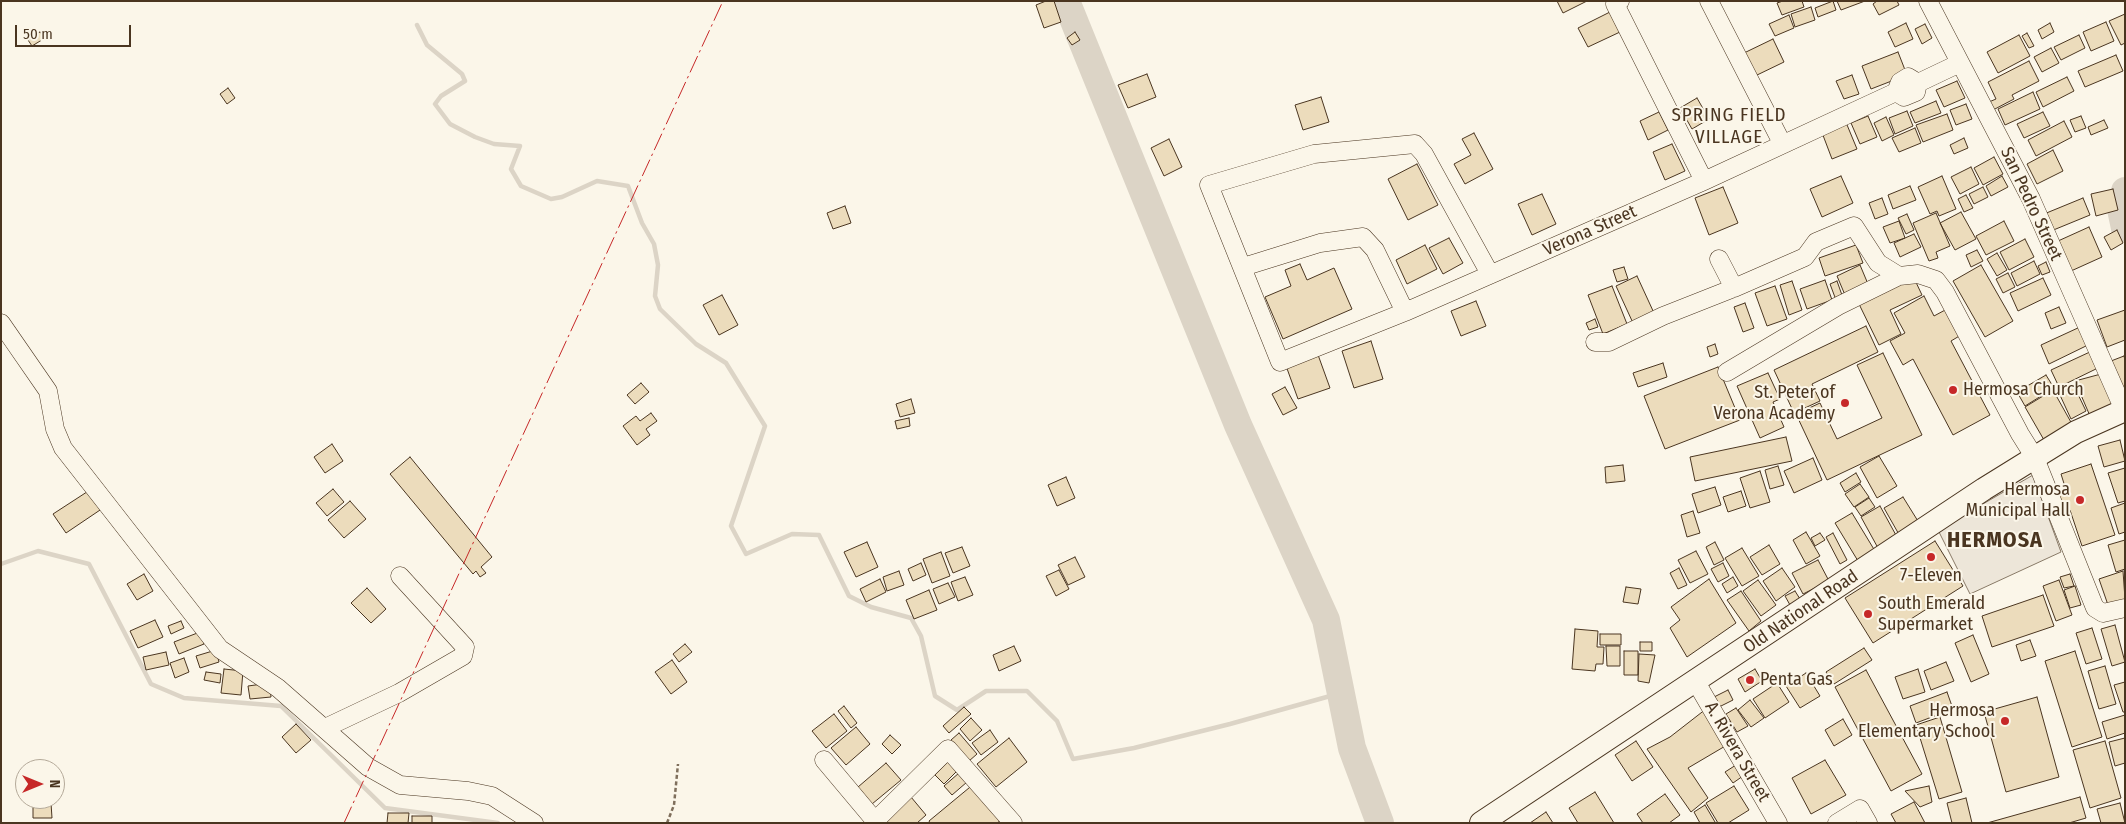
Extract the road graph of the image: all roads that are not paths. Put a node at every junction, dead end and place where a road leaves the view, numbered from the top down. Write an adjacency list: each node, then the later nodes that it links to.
1 (1620, 1): 6 (street)
2 (1709, 1): 5 (street)
3 (1928, 1): 4 (street, San Pedro Street)
4 (1960, 63): 5 (street, Verona Street); 16 (street, San Pedro Street)
5 (1782, 143): 6 (street, Verona Street)
6 (1704, 180): 9 (street, Verona Street)
7 (1720, 259): 11 (street)
8 (1243, 267): 9 (street); 12 (street); 12 (street, Verona Street)
9 (1490, 274): 12 (street, Verona Street)
10 (1899, 276): 11 (street); 15 (street); 17 (street)
11 (1734, 288): 14 (street)
12 (1405, 312)
13 (1, 323): 21 (street)
14 (1595, 342)
15 (1727, 372)
16 (2124, 410): 17 (main road, Old National Road)
17 (2035, 458): 19 (street); 20 (main road, Old National Road)
18 (400, 576): 21 (street)
19 (2125, 608)
20 (1696, 682): 25 (main road, Old National Road); 26 (street, A. Rivera Street)
21 (325, 728): 23 (street)
22 (824, 760): 24 (street)
23 (534, 823)
24 (1013, 823)
25 (1482, 823)
26 (1778, 823)
27 (1838, 823): 28 (street)
28 (1868, 823)

